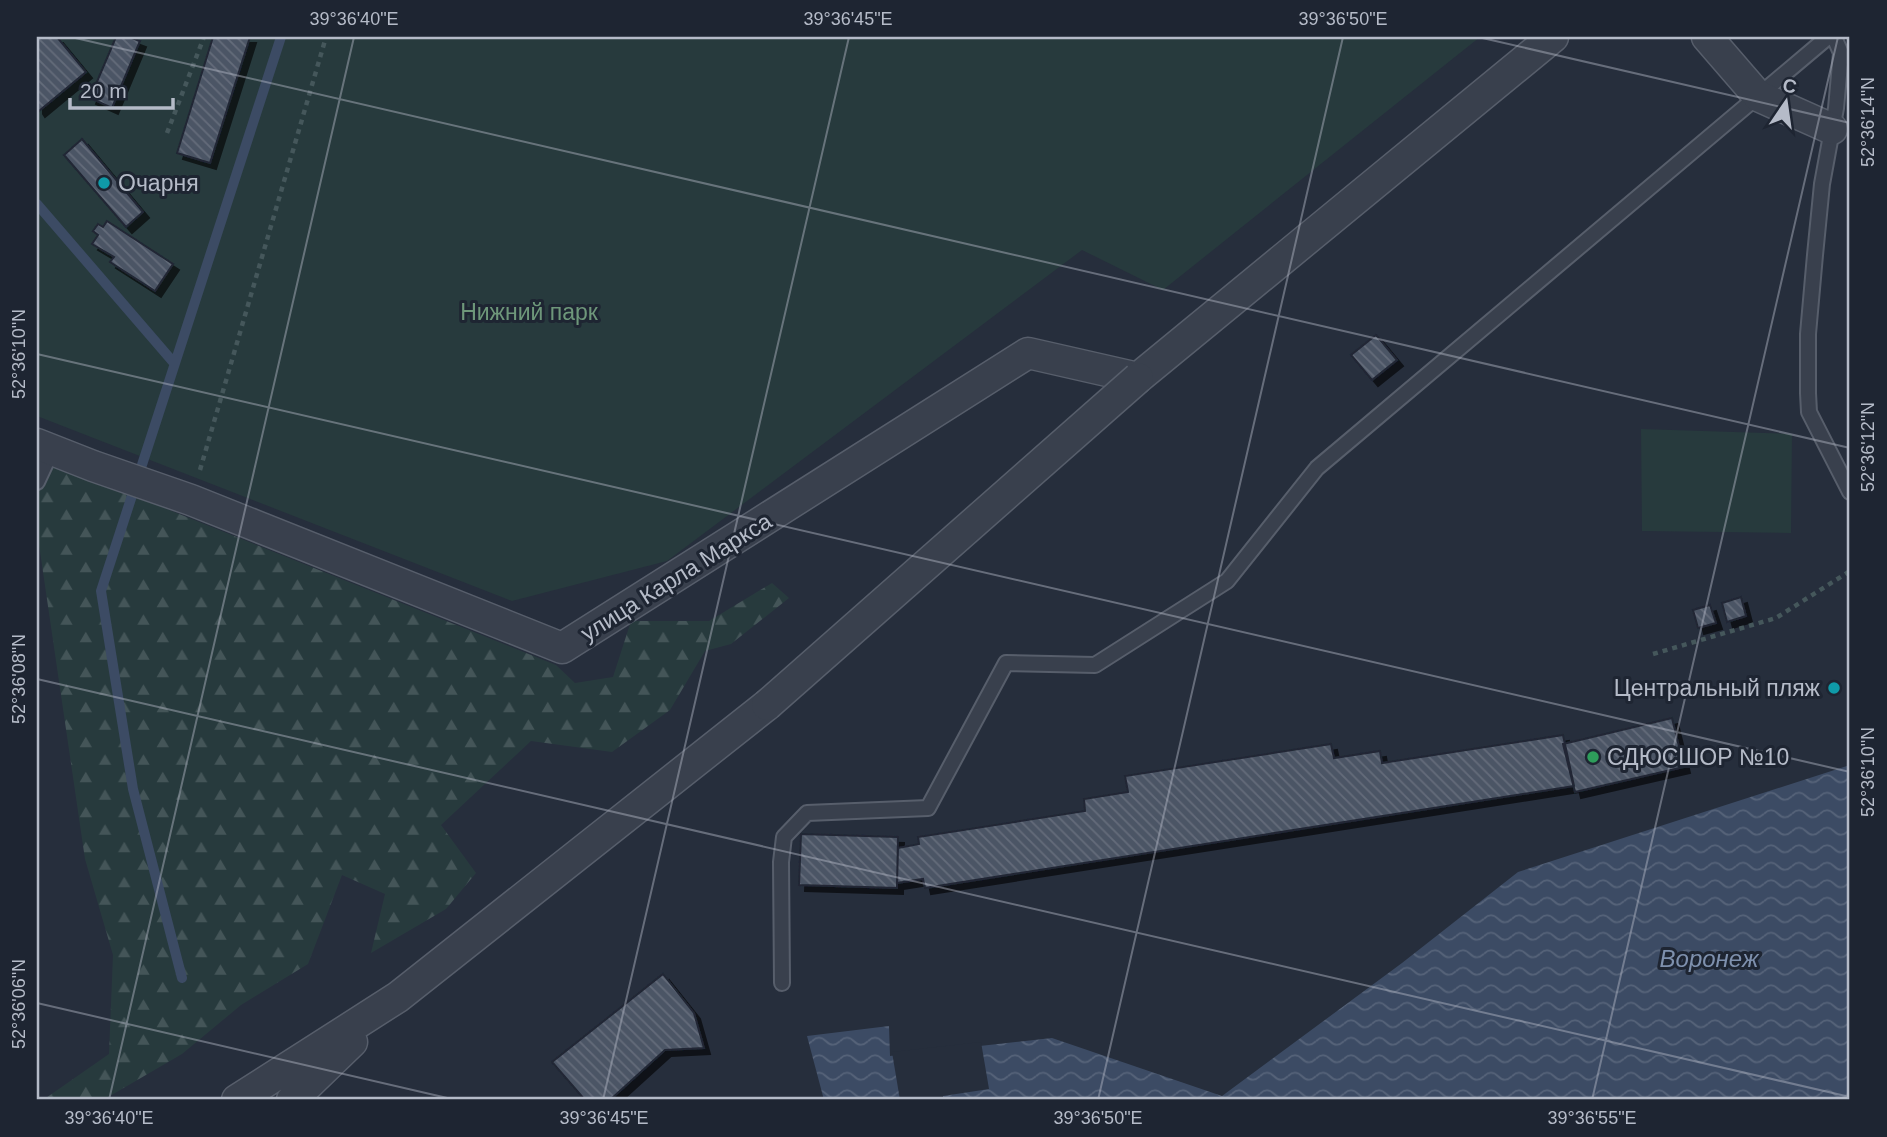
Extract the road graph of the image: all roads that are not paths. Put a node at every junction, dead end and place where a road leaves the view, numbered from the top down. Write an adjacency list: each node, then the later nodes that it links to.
1 (1553, 37): 7 (street)
2 (1707, 37): 5 (street)
3 (1828, 37): 5 (lane)
4 (1834, 37): 6 (lane)
5 (1758, 96): 6 (street); 11 (lane)
6 (1832, 130): 10 (lane)
7 (1138, 378): 8 (street, улица Карла Маркса); 12 (street, bridge)
8 (44, 447): 9 (lane)
9 (37, 482)
10 (1850, 492)
11 (782, 983)
12 (398, 997): 13 (street); 14 (street)
13 (237, 1100)
14 (292, 1100)

